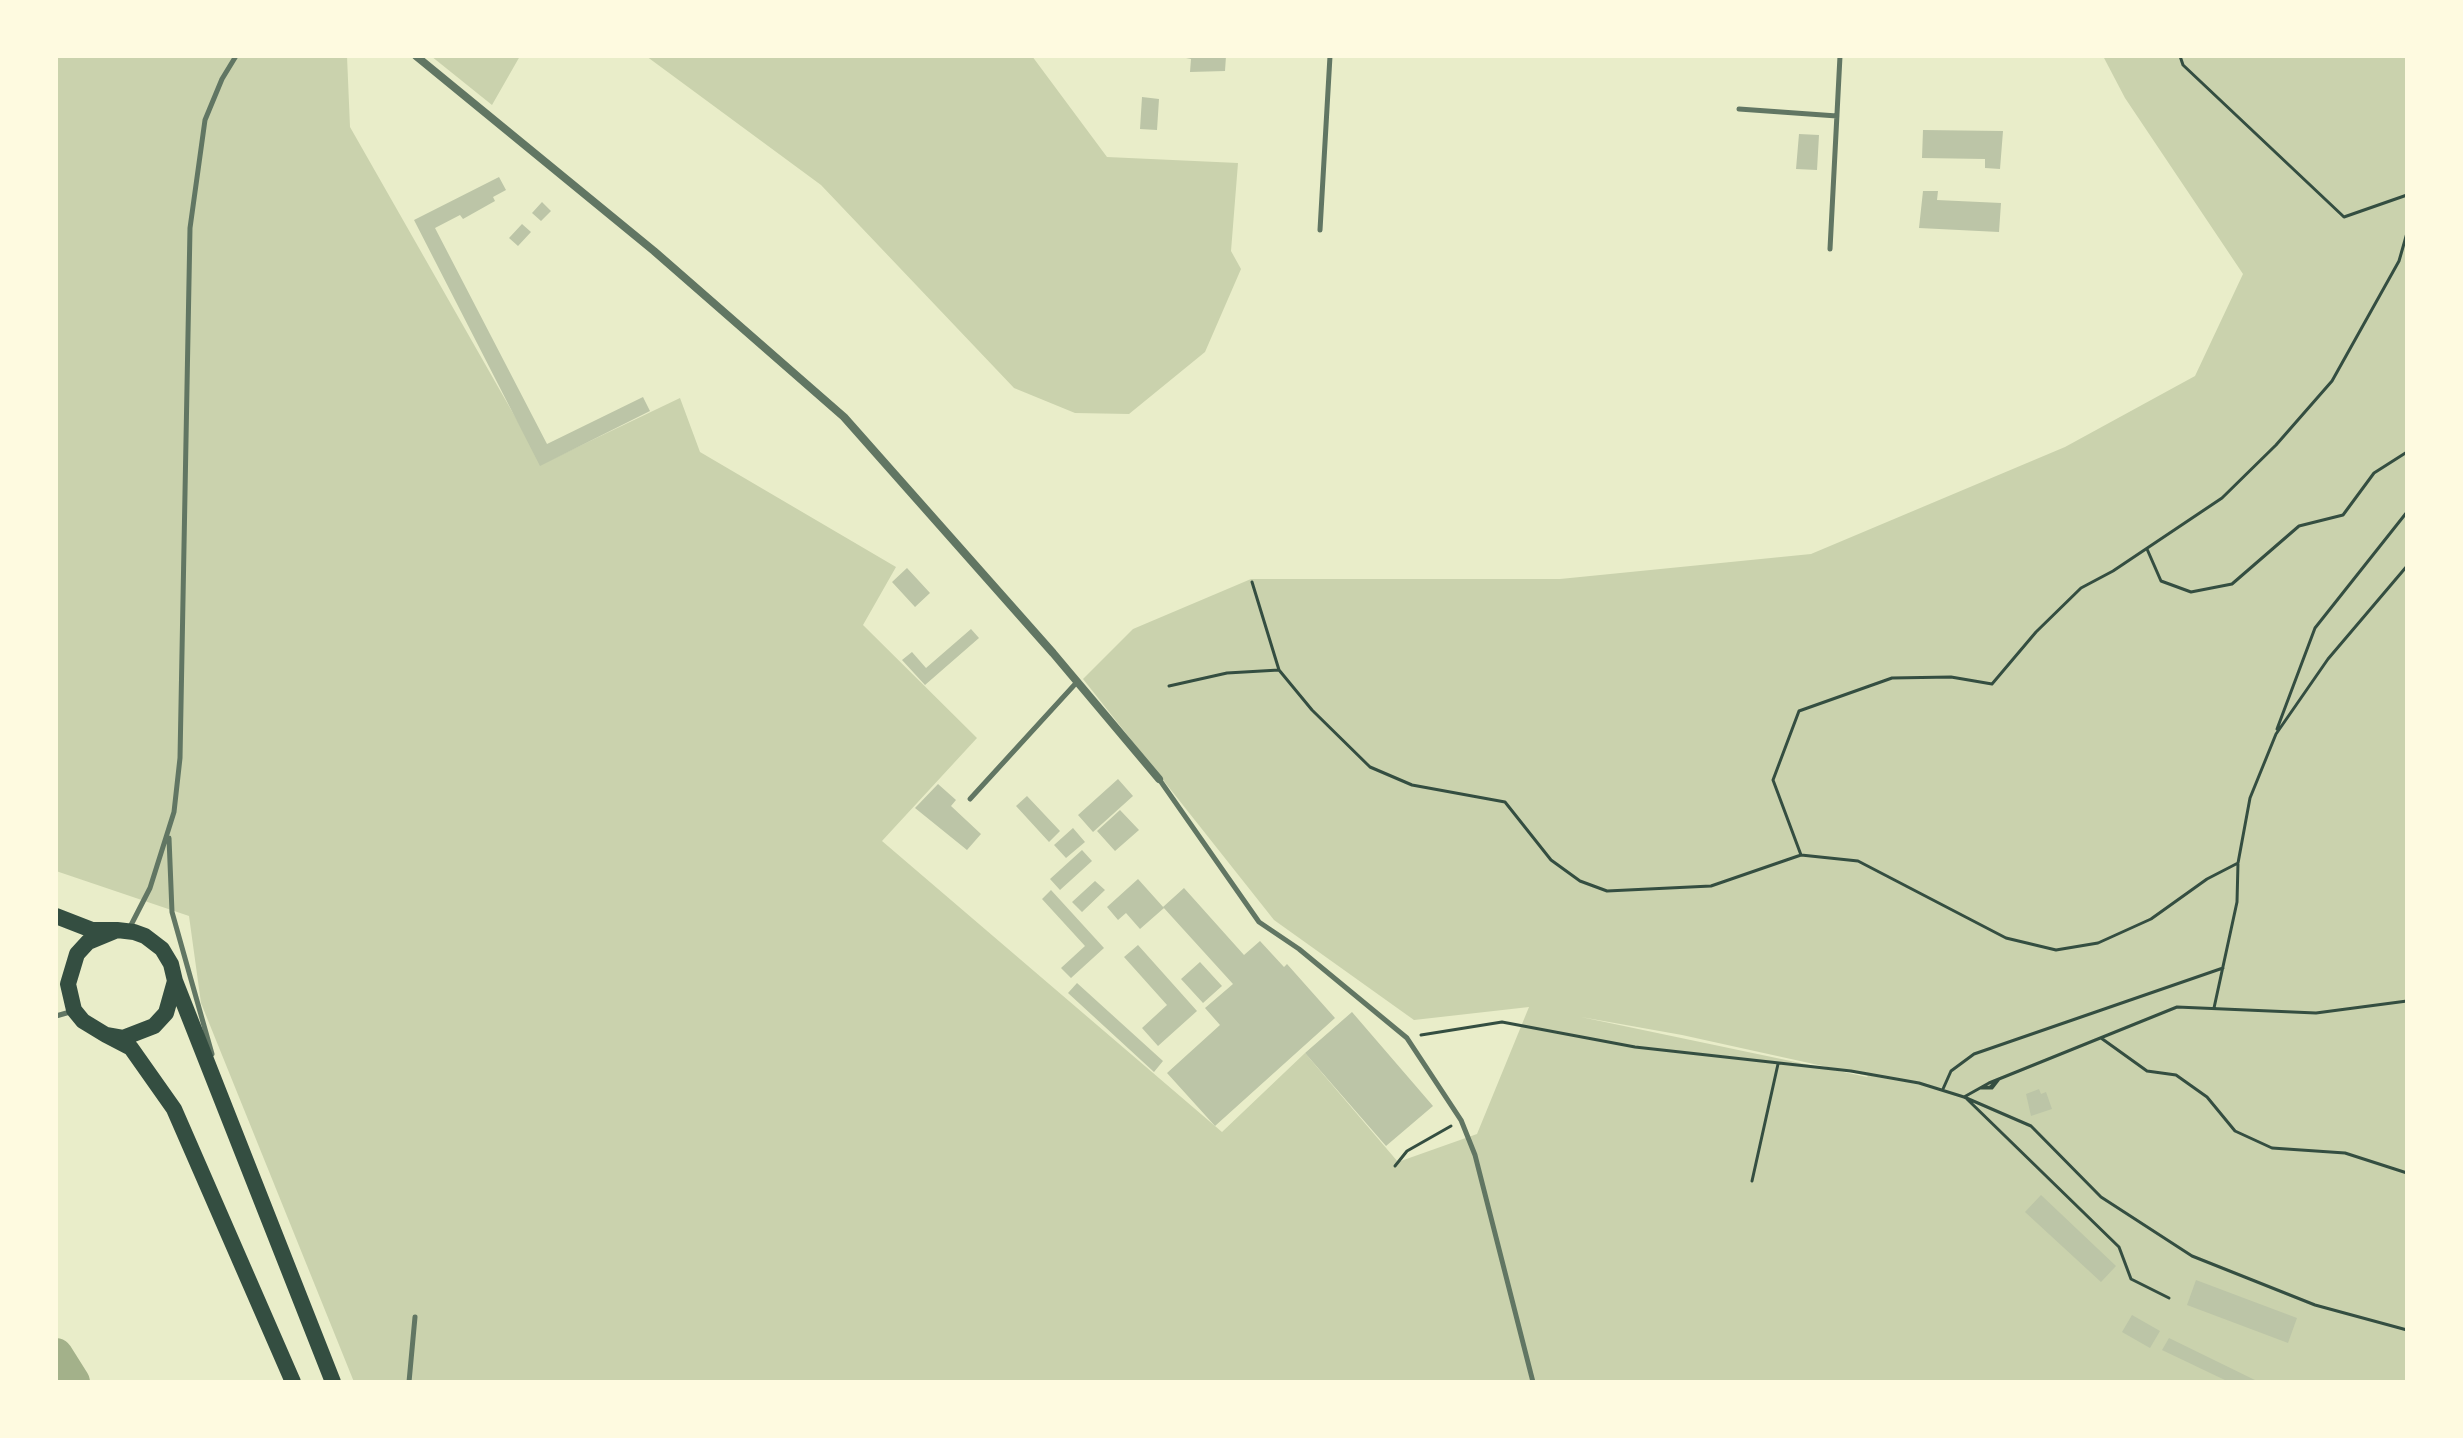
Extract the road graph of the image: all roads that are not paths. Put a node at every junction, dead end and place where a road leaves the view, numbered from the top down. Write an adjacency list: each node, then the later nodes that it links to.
1 (236, 56): 12 (lane)
2 (416, 56): 9 (street)
3 (1330, 56): 7 (lane)
4 (1840, 56): 6 (lane)
5 (1739, 109): 6 (lane)
6 (1837, 116): 8 (lane)
7 (1320, 230)
8 (1830, 249)
9 (1078, 682): 10 (street); 11 (lane)
10 (1159, 779): 26 (lane)
11 (970, 799)
12 (168, 837): 14 (lane); 21 (lane)
13 (56, 916): 14 (main road)
14 (122, 931): 16 (main road); 17 (main road)
15 (56, 966): 17 (main road)
16 (175, 981): 20 (main road); 21 (main road)
17 (68, 984): 18 (main road)
18 (74, 1010): 19 (lane); 20 (main road)
19 (56, 1016)
20 (106, 1035): 23 (main road)
21 (219, 1090): 24 (main road)
22 (415, 1317): 25 (lane)
23 (293, 1382)
24 (333, 1382)
25 (409, 1382)
26 (1533, 1382)

